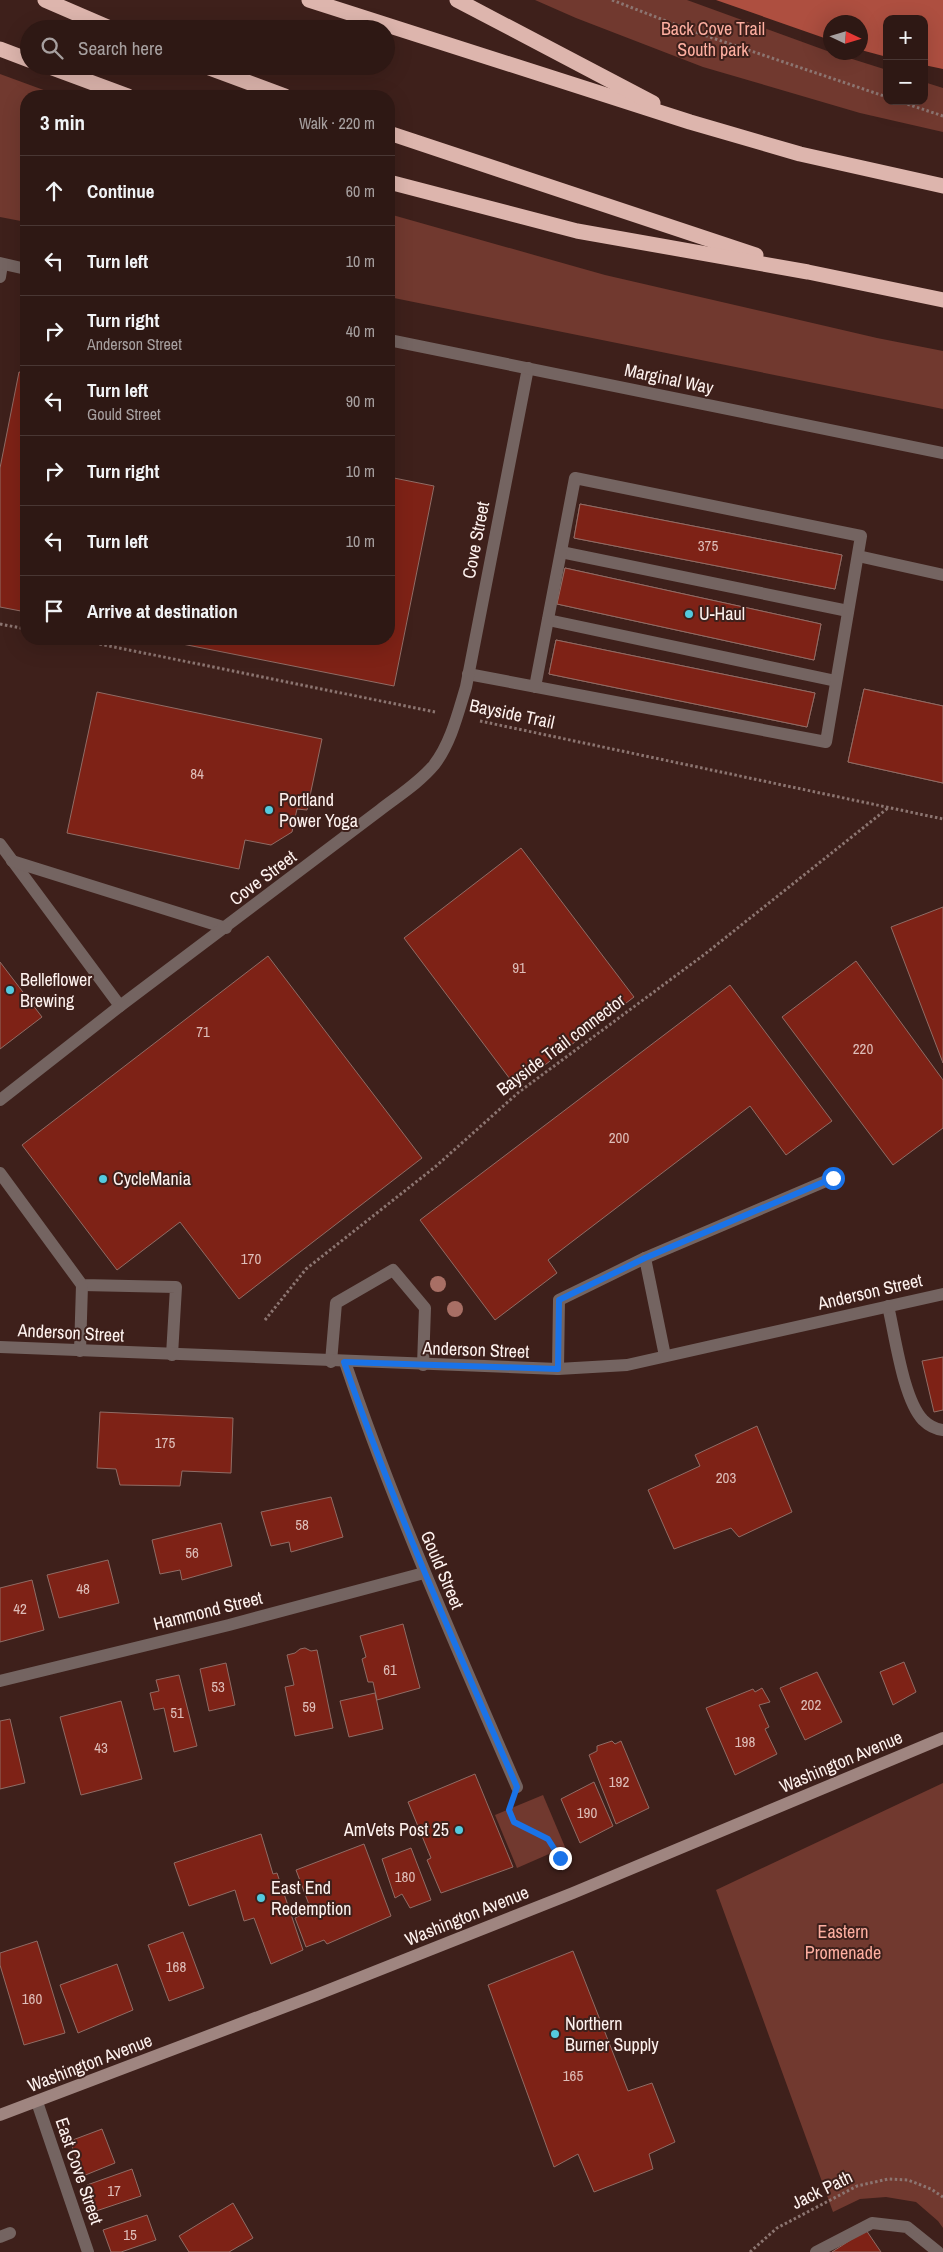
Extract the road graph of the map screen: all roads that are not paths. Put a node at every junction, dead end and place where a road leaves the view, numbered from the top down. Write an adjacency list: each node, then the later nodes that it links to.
1 (45, 0): 4 (highway)
2 (308, 0): 5 (highway)
3 (456, 0): 13 (highway)
4 (91, 20)
5 (371, 20)
6 (395, 28): 13 (highway)
7 (0, 49): 8 (highway)
8 (20, 57)
9 (71, 75): 11 (highway)
10 (228, 75): 12 (highway)
11 (112, 90)
12 (269, 90)
13 (690, 122): 16 (highway)
14 (395, 135): 19 (highway)
15 (395, 184): 19 (highway)
16 (943, 186)
17 (1, 268): 18 (street)
18 (20, 269)
19 (808, 272): 20 (highway)
20 (943, 300)
21 (395, 341): 22 (street, Marginal Way)
22 (528, 368): 23 (street, Marginal Way); 29 (street, Cove Street)
23 (943, 453)
24 (561, 552): 25 (street); 27 (street); 28 (street)
25 (858, 556): 26 (street); 27 (street)
26 (943, 575)
27 (848, 611): 30 (street)
28 (548, 620): 30 (street); 31 (street)
29 (468, 674): 31 (street); 34 (street, Cove Street)
30 (836, 682): 31 (street)
31 (535, 687)
32 (0, 844): 33 (street)
33 (12, 861): 34 (street); 35 (street)
34 (226, 928): 35 (street, Cove Street)
35 (120, 1006): 36 (street, Cove Street)
36 (0, 1100)
37 (0, 1173): 40 (street)
38 (833, 1178): 39 (street)
39 (645, 1258): 46 (street); 50 (street)
40 (82, 1285): 44 (street); 45 (street)
41 (943, 1294): 42 (street, Anderson Street)
42 (888, 1306): 46 (street, Anderson Street); 51 (street)
43 (0, 1347): 44 (street, Anderson Street)
44 (80, 1351): 45 (street, Anderson Street)
45 (172, 1355): 47 (street, Anderson Street)
46 (665, 1356): 50 (street, Anderson Street)
47 (331, 1362): 48 (street, Anderson Street); 49 (street)
48 (344, 1362): 49 (street, Anderson Street); 52 (street, Gould Street)
49 (423, 1365): 50 (street, Anderson Street)
50 (558, 1369)
51 (943, 1430)
52 (424, 1573): 53 (street, Hammond Street); 55 (street, Gould Street)
53 (0, 1681)
54 (943, 1738): 56 (main road, Washington Avenue)
55 (517, 1787)
56 (37, 2102): 57 (main road, Washington Avenue); 58 (street, East Cove Street)
57 (0, 2116)
58 (88, 2252)
59 (816, 2252): 60 (street)
60 (938, 2252)

